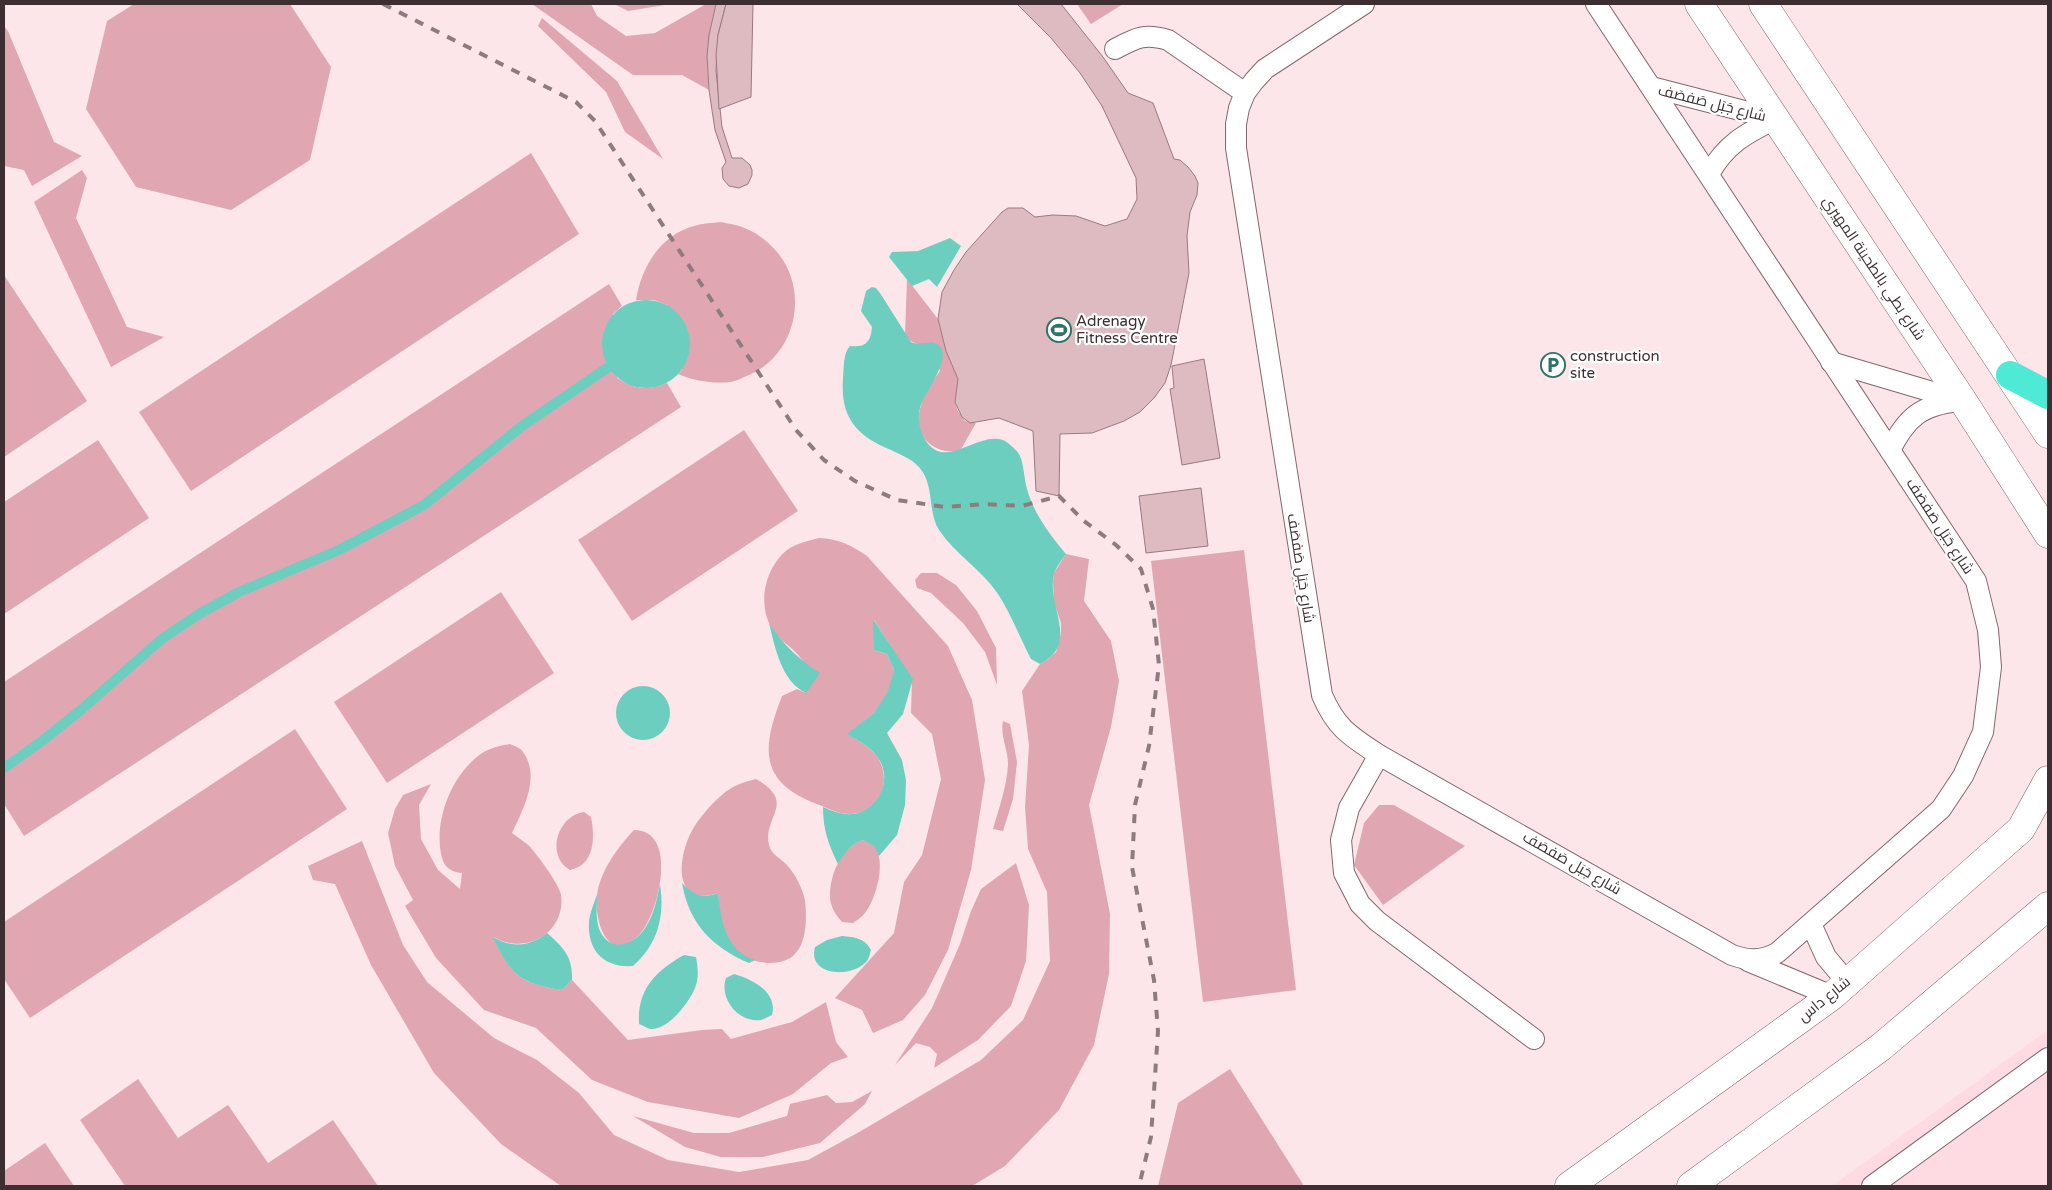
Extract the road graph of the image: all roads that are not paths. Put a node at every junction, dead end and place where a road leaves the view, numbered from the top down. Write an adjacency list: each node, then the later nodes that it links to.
1 (1364, 4): 7 (lane, شارع جَبَل صَفصَف)
2 (1596, 4): 6 (lane, شارع جَبَل صَفصَف)
3 (1699, 4): 8 (street, شارع بطي بالطحينة المهيري)
4 (1763, 4): 11 (street)
5 (1115, 49): 7 (lane)
6 (1650, 87): 8 (lane, شارع جَبَل صَفصَف); 9 (lane, شارع جَبَل صَفصَف)
7 (1245, 93): 17 (lane, شارع جَبَل صَفصَف)
8 (1775, 118): 9 (lane, شارع جَبَل صَفصَف); 13 (street, شارع بطي بالطحينة المهيري)
9 (1709, 174): 10 (lane, شارع جَبَل صَفصَف)
10 (1831, 362): 13 (lane); 15 (lane, شارع جَبَل صَفصَف)
11 (2010, 375): 12 (highway); 14 (street)
12 (2048, 395)
13 (1964, 401): 15 (lane); 16 (street, شارع بطي بالطحينة المهيري)
14 (2048, 434)
15 (1890, 450): 20 (lane, شارع جَبَل صَفصَف)
16 (2048, 534)
17 (1380, 755): 21 (lane, شارع جَبَل صَفصَف); 23 (lane)
18 (2048, 780): 22 (street, شارع داس)
19 (2048, 906): 26 (street)
20 (1810, 924): 21 (lane, شارع جَبَل صَفصَف); 22 (lane)
21 (1744, 959): 22 (lane, شارع جَبَل صَفصَف)
22 (1840, 989): 25 (street, شارع داس)
23 (1534, 1039)
24 (2048, 1058): 27 (lane)
25 (1569, 1186)
26 (1691, 1186)
27 (1872, 1186)

